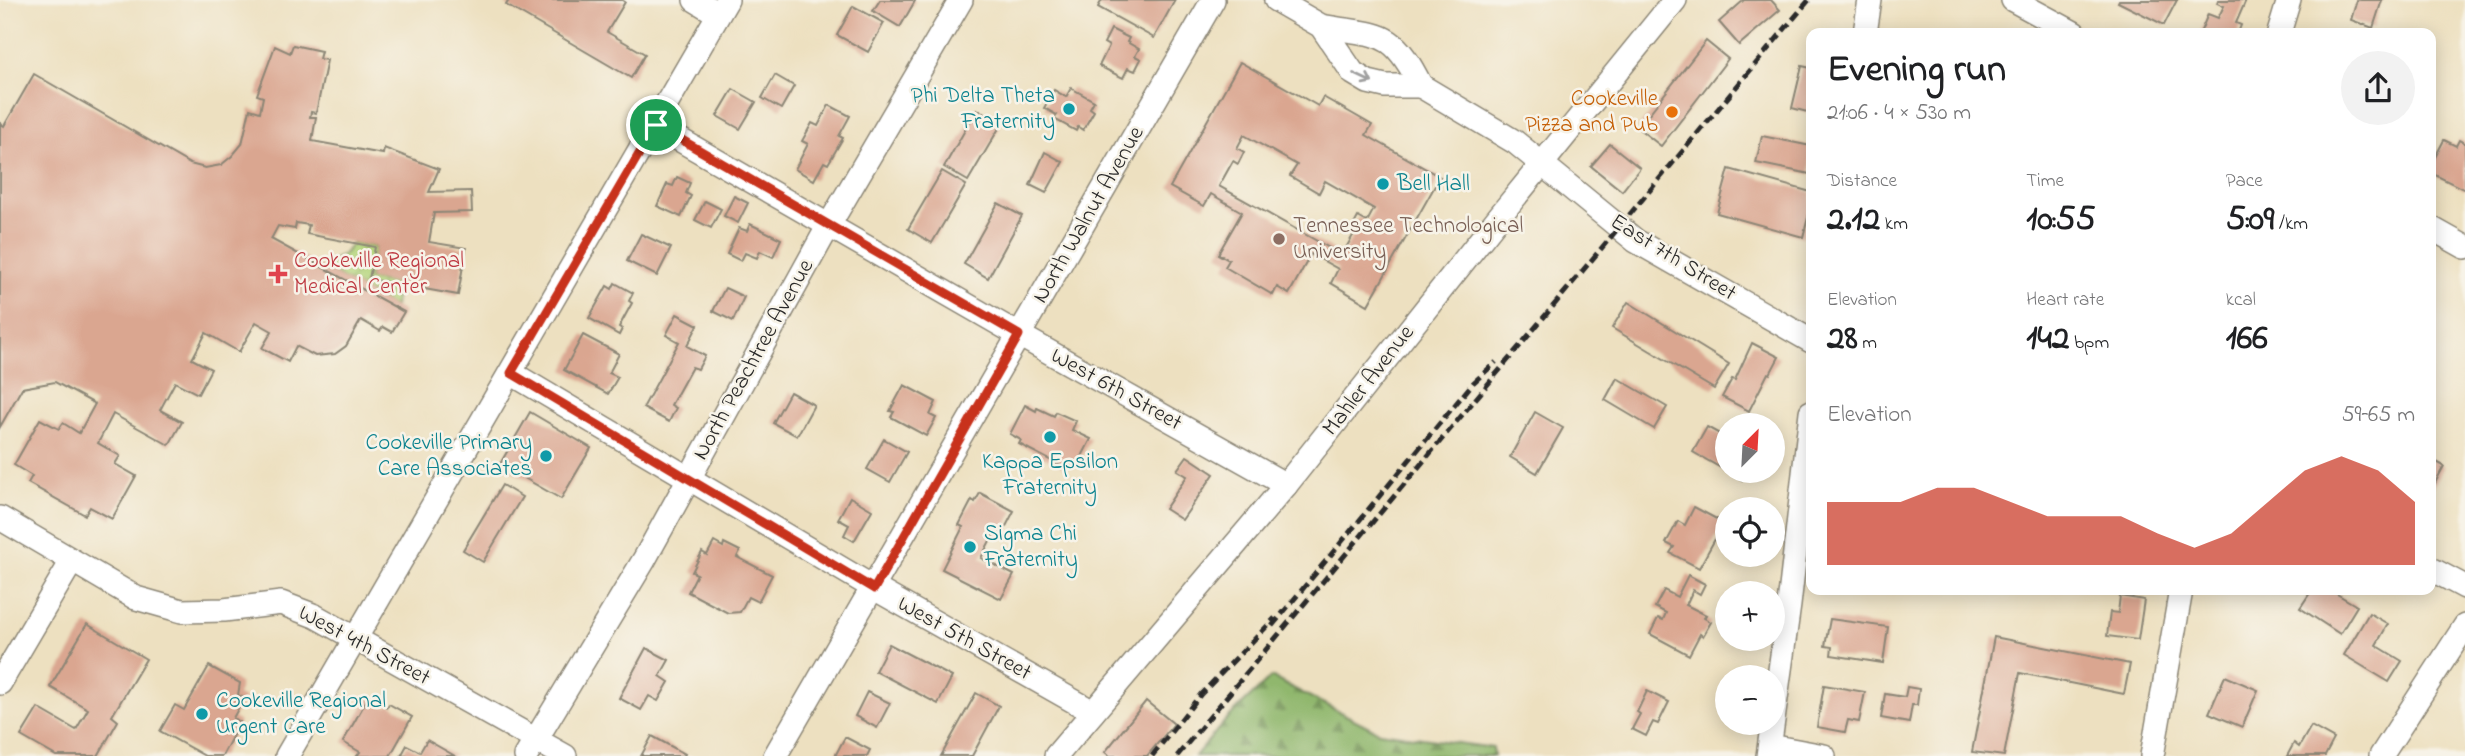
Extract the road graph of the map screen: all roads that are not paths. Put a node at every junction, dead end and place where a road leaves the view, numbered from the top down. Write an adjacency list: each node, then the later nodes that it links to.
1 (695, 0): 9 (street)
2 (961, 0): 17 (street, North Peachtree Avenue)
3 (1213, 0): 20 (street, North Walnut Avenue)
4 (1276, 0): 10 (street)
5 (1675, 0): 16 (street, Mahler Avenue)
6 (1870, 0): 11 (street)
7 (2013, 0): 12 (street)
8 (2289, 0): 13 (street)
9 (723, 7): 15 (street)
10 (1321, 26): 14 (street); 14 (street, one-way to 14)
11 (1866, 28)
12 (2065, 28)
13 (2281, 28)
14 (1421, 86): 16 (street, East 7th Street)
15 (656, 125): 17 (street, West 6th Street); 22 (street)
16 (1543, 164): 21 (street, East 7th Street); 25 (street, Mahler Avenue)
17 (829, 225): 20 (street, West 6th Street); 24 (street, North Peachtree Avenue)
18 (2436, 231): 19 (street)
19 (2465, 247)
20 (1019, 335): 25 (street, West 6th Street); 30 (street, North Walnut Avenue)
21 (1806, 338)
22 (511, 373): 24 (street, West 5th Street); 33 (street)
23 (1806, 456): 37 (street)
24 (688, 478): 30 (street, West 5th Street); 36 (street, North Peachtree Avenue)
25 (1286, 485): 35 (street, Mahler Avenue)
26 (0, 518): 27 (street, West 4th Street)
27 (72, 561): 33 (street, West 4th Street); 34 (street)
28 (2436, 572): 29 (street)
29 (2465, 587)
30 (874, 589): 35 (street, West 5th Street); 40 (street, North Walnut Avenue)
31 (2180, 595): 43 (street)
32 (2465, 626): 44 (street)
33 (356, 639): 36 (street, West 4th Street); 38 (street)
34 (0, 683)
35 (1093, 712): 41 (street, Mahler Avenue)
36 (531, 748): 39 (street, West 4th Street)
37 (1769, 751): 42 (street)
38 (287, 756)
39 (565, 756)
40 (775, 756)
41 (1056, 756)
42 (1824, 756)
43 (2152, 756)
44 (2381, 756)

